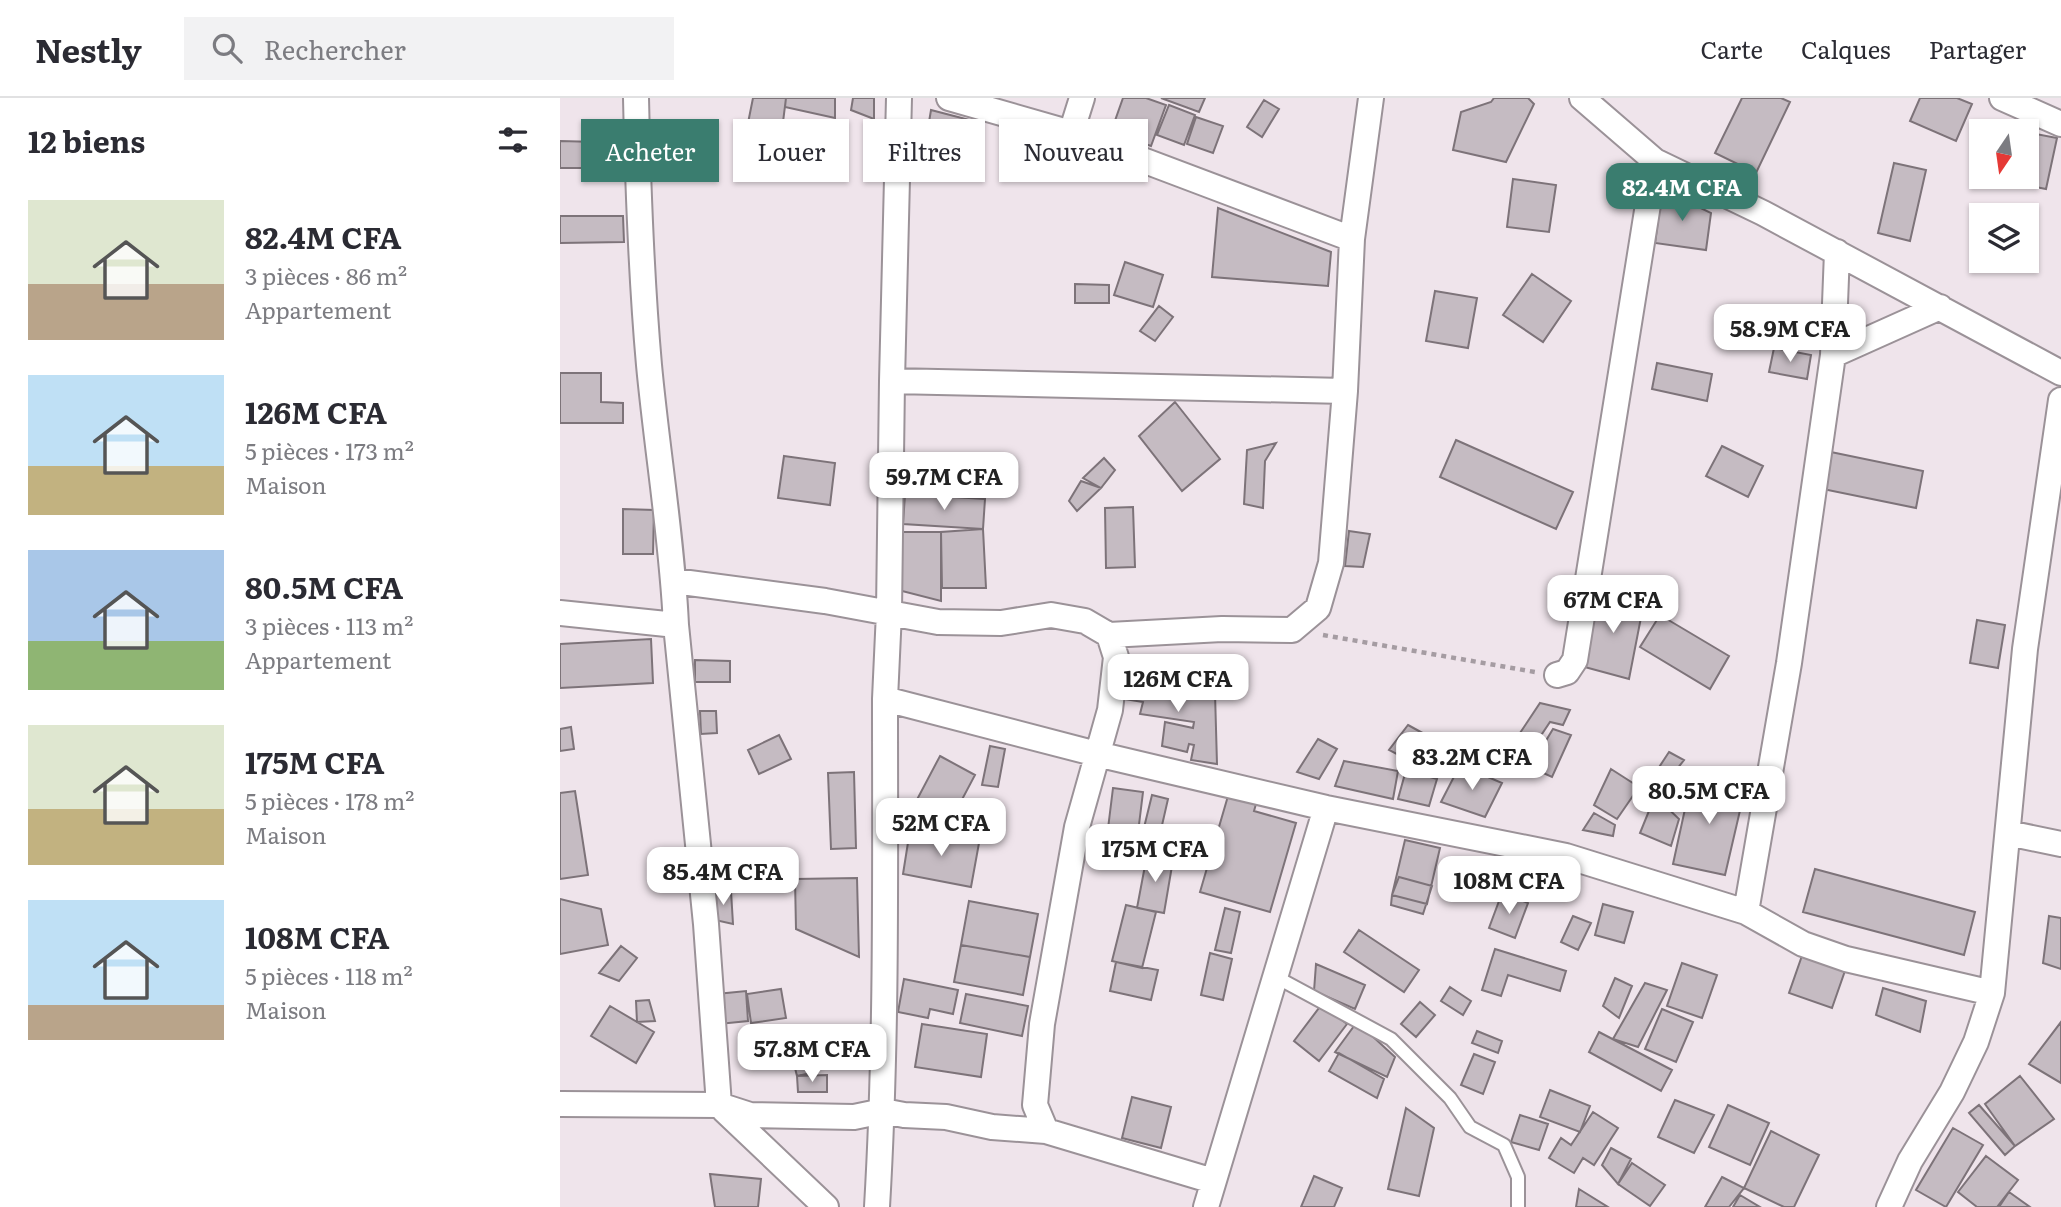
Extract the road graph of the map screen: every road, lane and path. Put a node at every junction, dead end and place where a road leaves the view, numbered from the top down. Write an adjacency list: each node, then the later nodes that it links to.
1 (636, 98): 22 (street)
2 (899, 98): 19 (street)
3 (949, 98): 9 (street)
4 (1082, 98): 10 (street)
5 (1371, 98): 14 (street)
6 (1582, 98): 8 (street)
7 (2002, 98): 11 (street)
8 (1608, 108): 12 (street)
9 (1022, 119)
10 (1075, 119)
11 (2061, 124)
12 (1655, 161): 15 (street); 28 (street)
13 (1148, 162): 14 (street)
14 (1352, 239): 20 (street)
15 (1837, 252): 16 (street); 17 (street)
16 (1940, 307): 17 (street); 18 (street)
17 (1833, 355): 34 (street)
18 (2061, 373)
19 (892, 381): 20 (street); 23 (street)
20 (1345, 391): 26 (street)
21 (2061, 400): 32 (street)
22 (674, 581): 23 (street); 25 (street)
23 (889, 612): 27 (street); 29 (street)
24 (560, 613): 25 (street)
25 (676, 625): 38 (street)
26 (1292, 630): 27 (street); 28 (path)
27 (1109, 635): 30 (street)
28 (1557, 675)
29 (885, 699): 30 (street); 39 (street)
30 (1097, 754): 31 (street); 40 (street)
31 (1326, 808): 34 (street); 35 (street)
32 (2008, 833): 33 (street); 36 (street)
33 (2061, 844)
34 (1746, 912): 36 (street)
35 (1276, 977): 41 (street); 45 (lane)
36 (1992, 993): 46 (street)
37 (560, 1104): 38 (street)
38 (719, 1105): 39 (street); 42 (street)
39 (883, 1111): 40 (street); 43 (street)
40 (1046, 1131): 41 (street)
41 (1213, 1181): 44 (street)
42 (826, 1207)
43 (877, 1207)
44 (1206, 1207)
45 (1518, 1207)
46 (1889, 1207)

